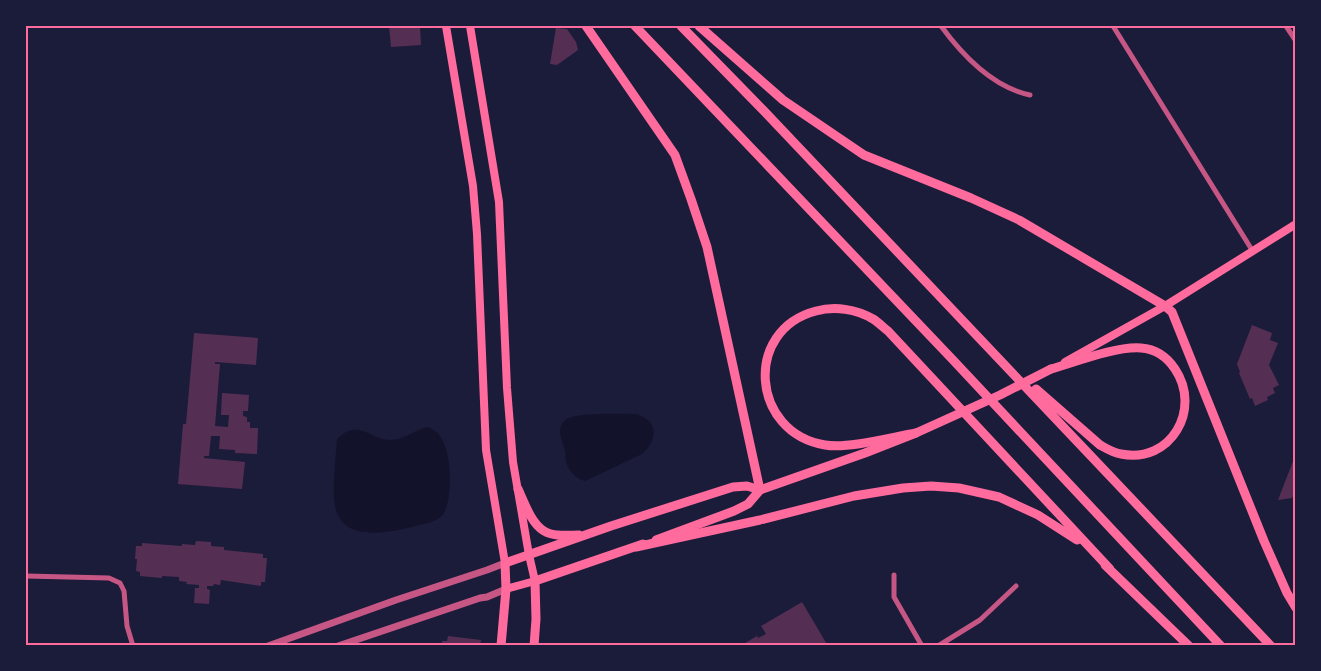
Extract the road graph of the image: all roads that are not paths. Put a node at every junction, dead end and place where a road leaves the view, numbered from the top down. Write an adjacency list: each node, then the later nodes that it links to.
1 (446, 26): 23 (main road)
2 (470, 26): 18 (main road)
3 (586, 26): 19 (highway)
4 (635, 26): 39 (highway)
5 (681, 26): 15 (highway)
6 (699, 26): 14 (highway)
7 (941, 26): 11 (street)
8 (1113, 26): 13 (street)
9 (1286, 26): 10 (street)
10 (1296, 40)
11 (1030, 95)
12 (1296, 224): 13 (main road)
13 (1252, 250): 14 (main road)
14 (1165, 306): 16 (main road); 30 (highway)
15 (1001, 360): 16 (highway); 40 (highway)
16 (1051, 369): 17 (highway)
17 (916, 433): 19 (highway); 24 (highway)
18 (518, 489): 20 (highway); 22 (main road)
19 (760, 490): 20 (highway); 21 (highway)
20 (584, 536): 22 (highway)
21 (636, 547): 24 (highway); 27 (highway)
22 (529, 555): 23 (highway); 27 (main road)
23 (505, 563): 29 (highway); 32 (street)
24 (1110, 569): 38 (highway)
25 (894, 575): 36 (street)
26 (26, 576): 31 (street)
27 (535, 581): 29 (main road); 35 (highway)
28 (1016, 586): 37 (street)
29 (507, 589): 33 (street); 34 (highway)
30 (1296, 608)
31 (133, 645)
32 (268, 645)
33 (338, 645)
34 (501, 645)
35 (534, 645)
36 (922, 645)
37 (938, 645)
38 (1189, 645)
39 (1221, 645)
40 (1271, 645)

